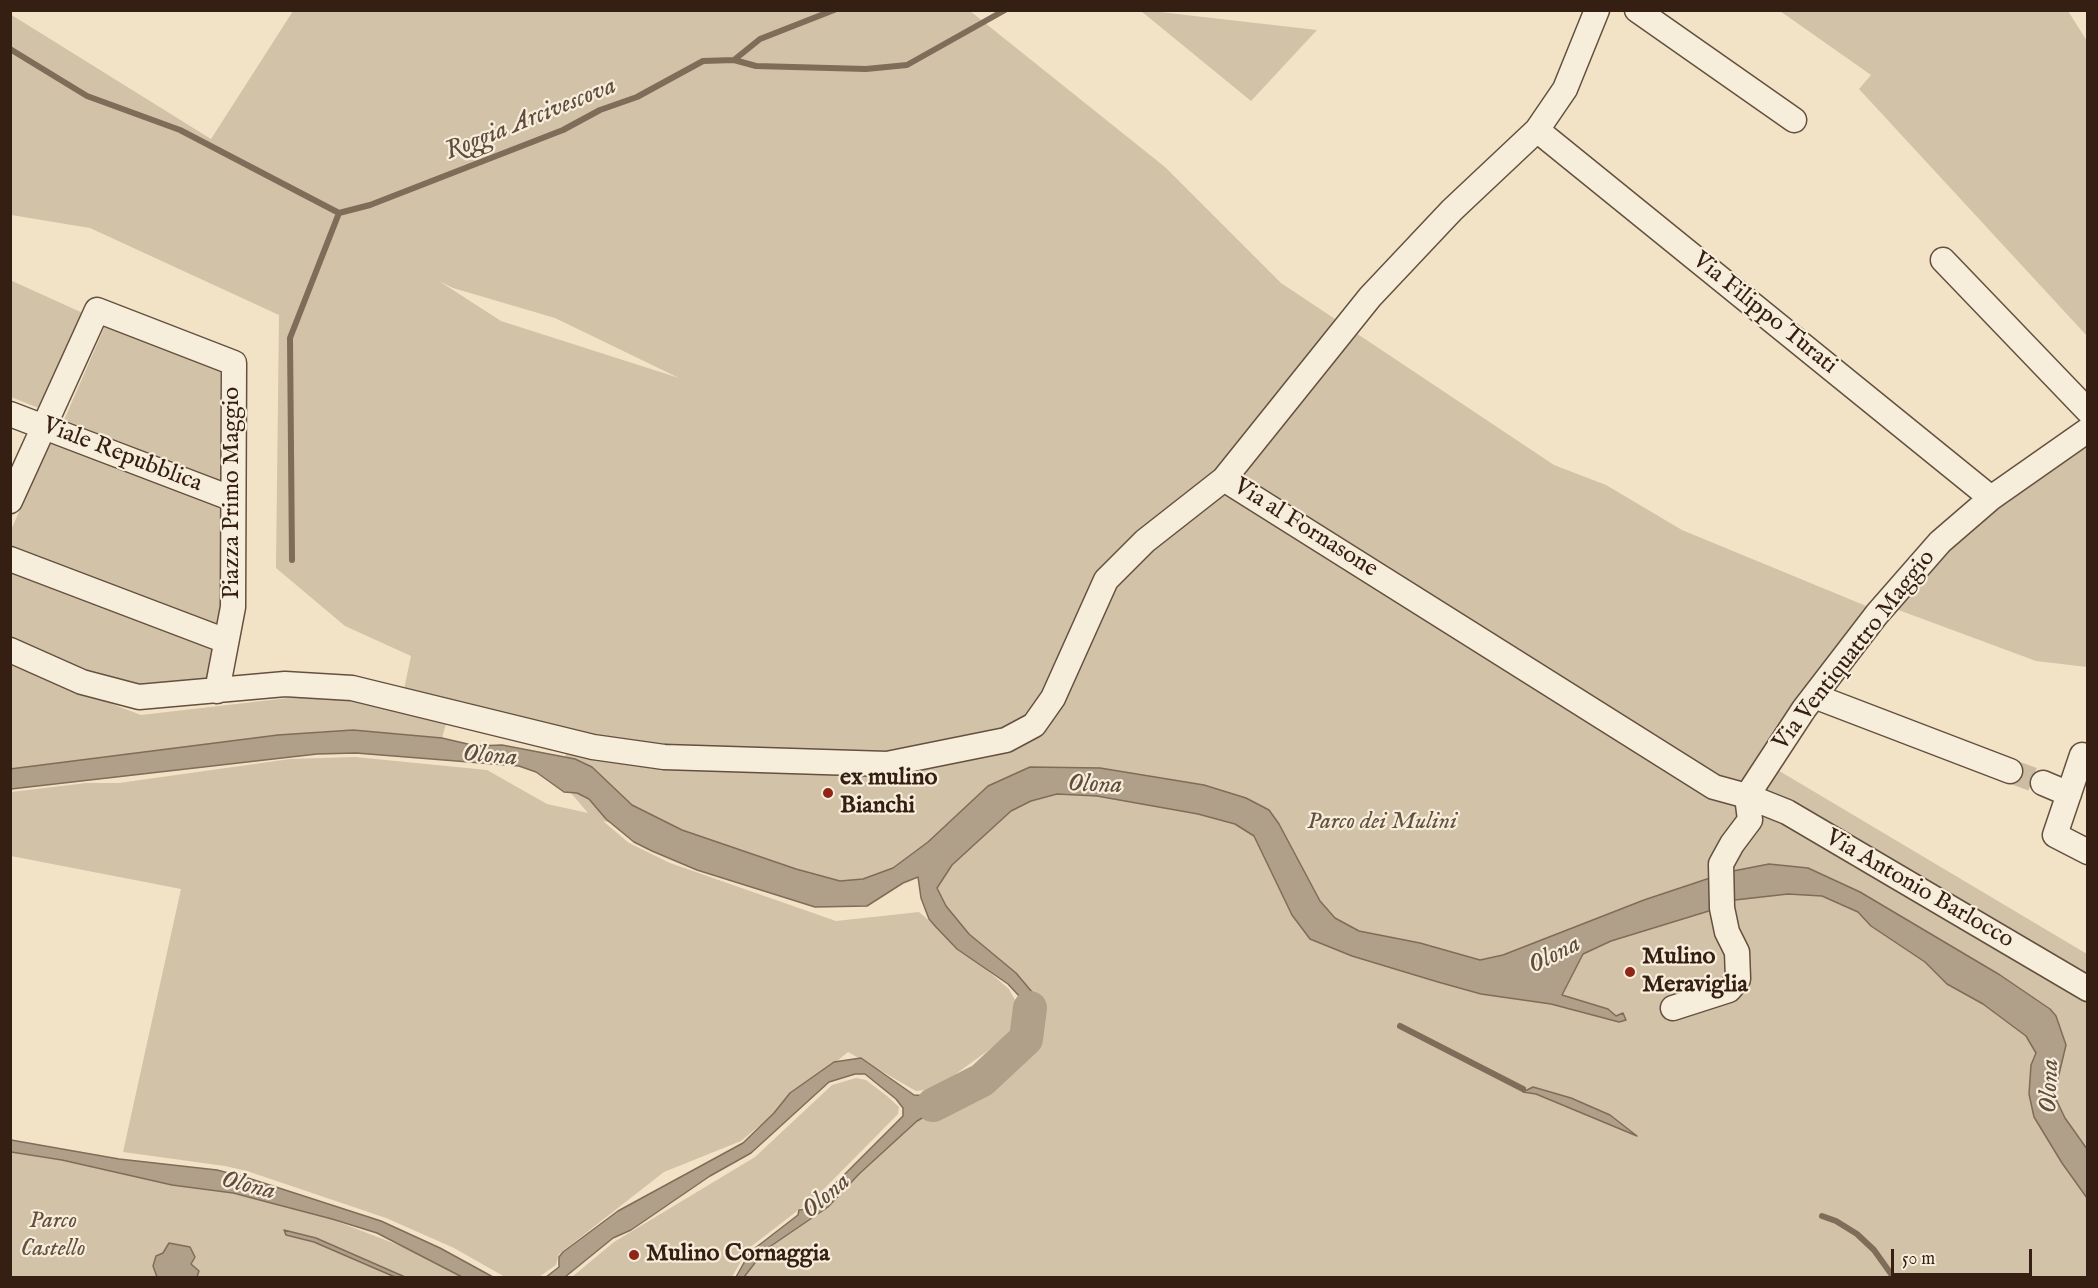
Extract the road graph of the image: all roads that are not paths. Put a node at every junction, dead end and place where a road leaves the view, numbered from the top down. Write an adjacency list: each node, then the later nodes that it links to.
1 (1597, 10): 4 (street, Via al Fornasone)
2 (1636, 10): 3 (street)
3 (1794, 120)
4 (1538, 130): 10 (street, Via al Fornasone); 11 (street, Via Filippo Turati)
5 (1943, 260): 6 (street)
6 (2088, 411)
7 (10, 414): 8 (street, Viale Repubblica)
8 (45, 427): 12 (street, Viale Repubblica); 12 (street, Piazza Primo Maggio); 13 (street, Piazza Primo Maggio)
9 (2088, 430): 11 (street, Via Ventiquattro Maggio)
10 (1224, 479): 17 (street); 23 (street, Via al Fornasone)
11 (1991, 498): 18 (street, Via Ventiquattro Maggio)
12 (233, 499): 15 (street, Piazza Primo Maggio)
13 (10, 501)
14 (10, 559): 15 (street)
15 (226, 641): 17 (street, Piazza Primo Maggio)
16 (10, 650): 17 (street)
17 (217, 691)
18 (1814, 696): 20 (street); 23 (street, Via Ventiquattro Maggio)
19 (2088, 756): 22 (street)
20 (2010, 771)
21 (2043, 783): 22 (street)
22 (2069, 794): 24 (street)
23 (1748, 796): 25 (street, Via Antonio Barlocco); 26 (street)
24 (2088, 852)
25 (2088, 989)
26 (1673, 1008)

